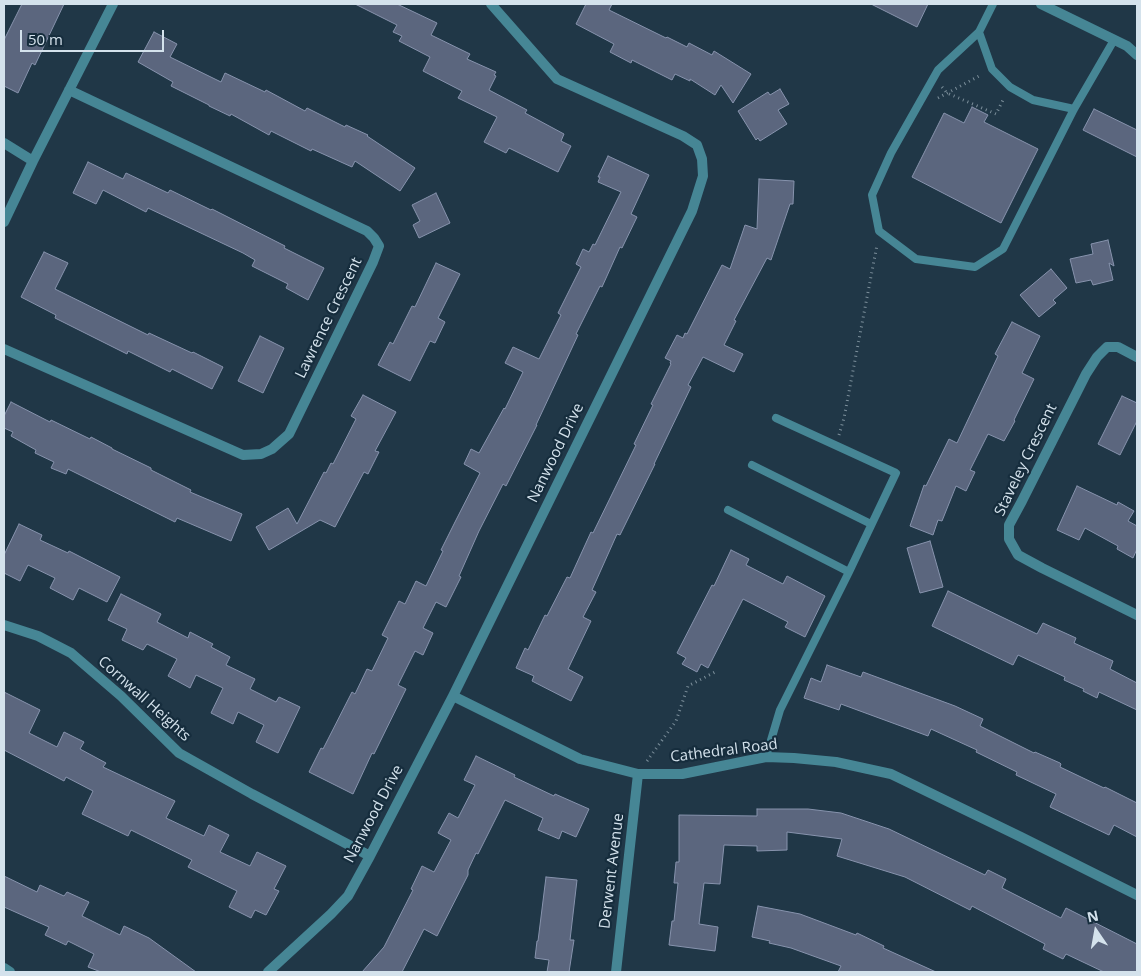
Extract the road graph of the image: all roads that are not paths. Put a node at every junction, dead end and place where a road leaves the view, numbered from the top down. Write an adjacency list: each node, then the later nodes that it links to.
1 (113, 4): 8 (street)
2 (492, 4): 22 (street, Nanwood Drive)
3 (993, 4): 5 (lane)
4 (1041, 4): 6 (street)
5 (979, 32): 9 (lane); 9 (lane)
6 (1114, 40): 7 (street); 9 (lane)
7 (1137, 55)
8 (69, 90): 11 (street); 13 (street, Lawrence Crescent)
9 (1074, 109)
10 (4, 144): 11 (street)
11 (33, 161): 12 (street)
12 (4, 222)
13 (4, 349)
14 (1137, 357): 20 (street, Staveley Crescent)
15 (776, 418): 18 (lane)
16 (752, 464): 18 (lane)
17 (728, 510): 19 (lane)
18 (871, 524): 19 (lane)
19 (849, 572): 23 (lane)
20 (1137, 615)
21 (4, 625): 25 (street, Cornwall Heights)
22 (453, 696): 24 (street, Cathedral Road); 25 (street, Nanwood Drive)
23 (766, 757): 24 (street, Cathedral Road); 26 (street, Cathedral Road)
24 (638, 774): 30 (street, Derwent Avenue)
25 (370, 856): 29 (street, Nanwood Drive)
26 (1137, 895)
27 (4, 968): 28 (street)
28 (10, 972)
29 (268, 972)
30 (616, 972)

